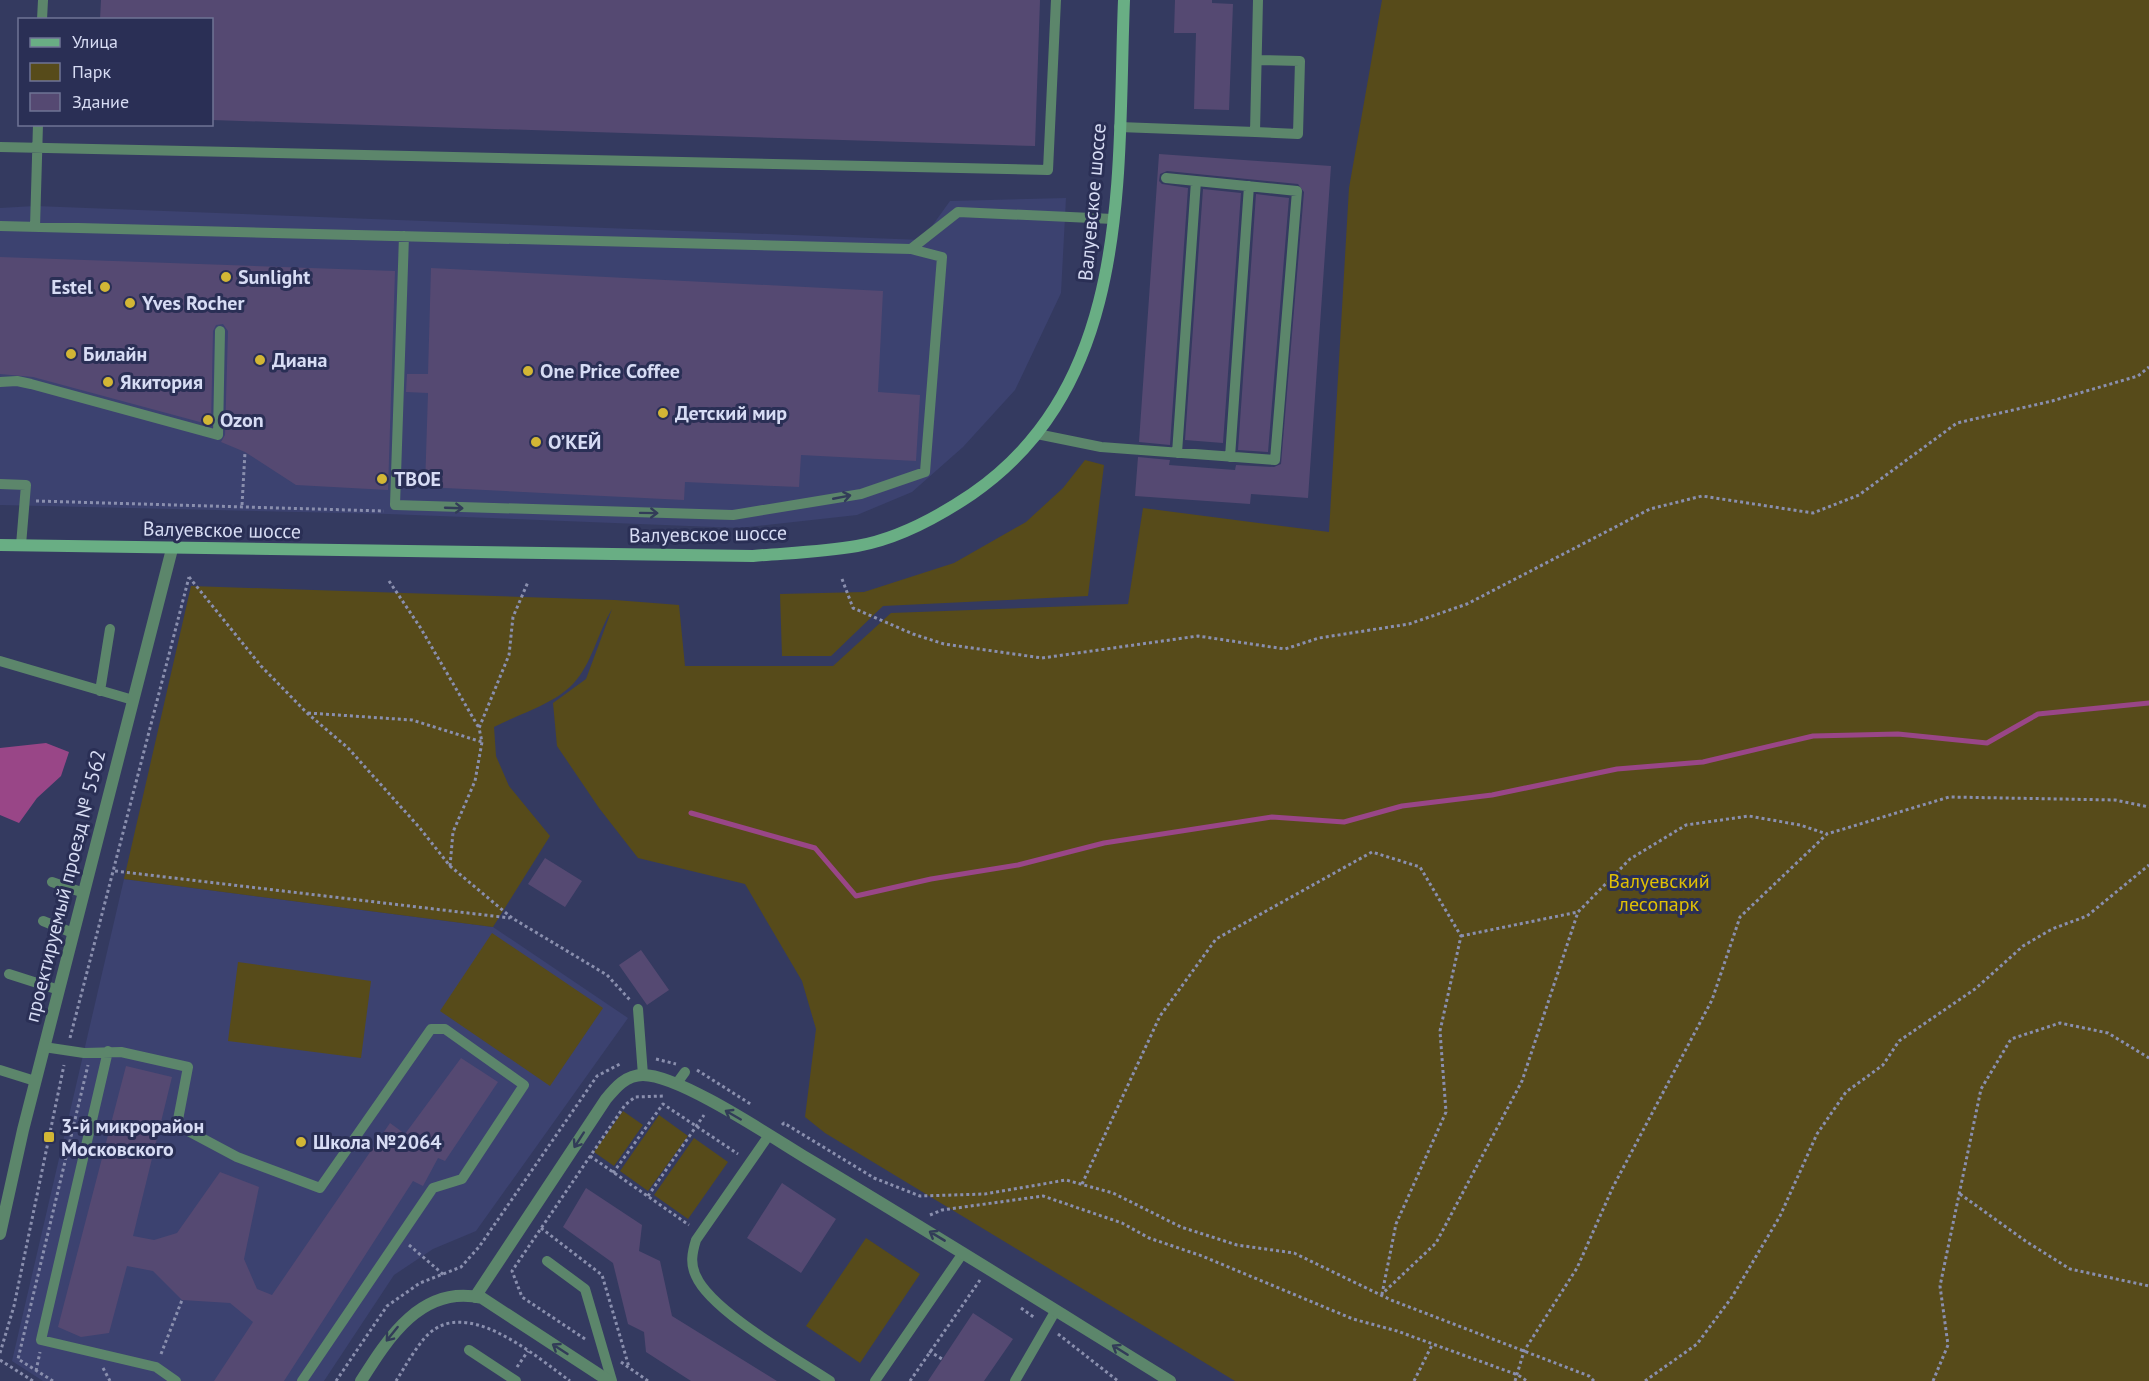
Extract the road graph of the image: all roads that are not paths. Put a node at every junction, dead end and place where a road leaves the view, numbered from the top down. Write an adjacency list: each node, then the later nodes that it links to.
1 (43, 0): 5 (lane)
2 (1056, 0): 11 (lane)
3 (1124, 0): 8 (main road, Валуевское шоссе)
4 (1258, 0): 6 (lane)
5 (42, 18)
6 (1257, 60): 9 (lane); 9 (lane)
7 (38, 126): 11 (lane)
8 (1119, 127): 9 (lane); 15 (main road, Валуевское шоссе)
9 (1254, 132)
10 (0, 147): 11 (lane)
11 (37, 148): 17 (lane)
12 (1166, 178): 13 (lane)
13 (1196, 181): 14 (lane); 23 (lane)
14 (1249, 186): 24 (lane); 24 (lane)
15 (1113, 219): 19 (lane); 22 (main road, Валуевское шоссе)
16 (0, 226): 17 (lane)
17 (35, 227): 18 (lane)
18 (404, 236): 19 (lane); 19 (lane, one-way to 19)
19 (911, 249)
20 (220, 331): 21 (lane)
21 (0, 382)
22 (1037, 434): 23 (lane); 28 (main road, Валуевское шоссе)
23 (1177, 453): 24 (lane)
24 (1230, 457)
25 (0, 484): 27 (lane)
26 (0, 545): 27 (main road, Валуевское шоссе)
27 (21, 545): 28 (main road, Валуевское шоссе)
28 (172, 549): 32 (street, проектируемый проезд № 5562)
29 (110, 628): 31 (lane)
30 (0, 661): 31 (lane)
31 (100, 691): 32 (lane)
32 (133, 700): 34 (street, проектируемый проезд № 5562)
33 (52, 882): 34 (lane)
34 (84, 893): 36 (street, проектируемый проезд № 5562)
35 (43, 921): 36 (lane)
36 (73, 933): 38 (street, проектируемый проезд № 5562)
37 (9, 974): 38 (lane)
38 (59, 990): 40 (street, проектируемый проезд № 5562)
39 (638, 1009): 44 (lane)
40 (44, 1047): 41 (lane); 45 (street, проектируемый проезд № 5562)
41 (108, 1051): 54 (lane); 55 (lane)
42 (688, 1069): 46 (lane)
43 (0, 1070): 45 (lane)
44 (643, 1075): 46 (street); 51 (street, one-way to 51)
45 (35, 1081): 48 (street, проектируемый проезд № 5562)
46 (677, 1083): 47 (street, one-way to 46)
47 (769, 1135): 49 (street, one-way to 47); 59 (lane)
48 (0, 1234)
49 (963, 1253): 52 (street); 60 (lane)
50 (547, 1261): 58 (lane)
51 (475, 1297): 56 (street, one-way to 56); 58 (street, one-way to 51)
52 (1056, 1310): 61 (lane); 62 (street, one-way to 52)
53 (469, 1350): 57 (lane)
54 (176, 1381)
55 (302, 1381)
56 (361, 1381)
57 (516, 1381)
58 (610, 1381)
59 (830, 1381)
60 (875, 1381)
61 (1015, 1381)
62 (1170, 1381)

